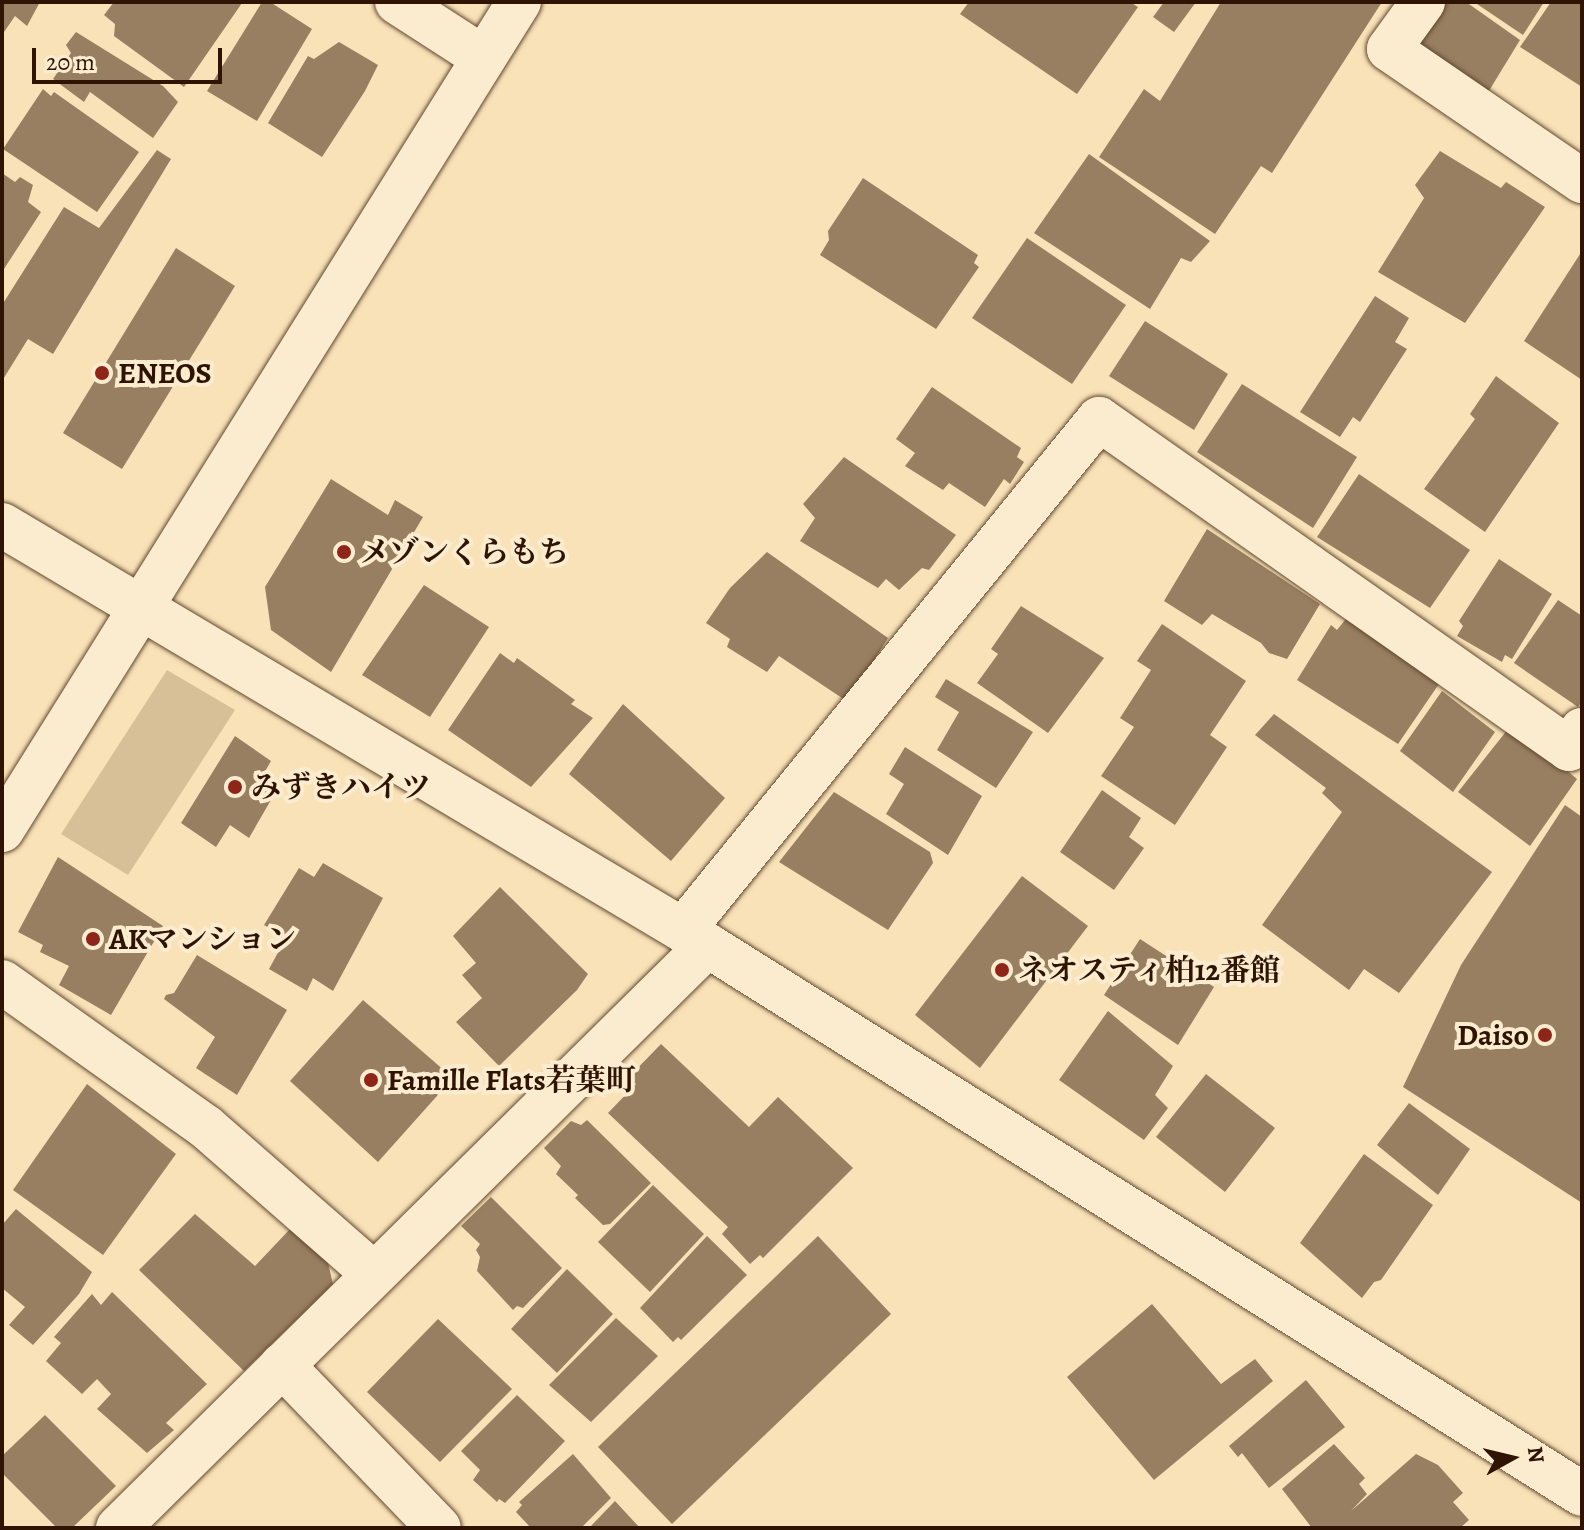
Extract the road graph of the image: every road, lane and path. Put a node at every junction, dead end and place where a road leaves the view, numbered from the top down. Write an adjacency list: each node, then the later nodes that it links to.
1 (397, 2): 4 (street)
2 (519, 2): 4 (street)
3 (1423, 2): 5 (street)
4 (484, 58): 7 (street)
5 (1580, 175)
6 (2, 525): 7 (street)
7 (142, 608): 9 (street); 10 (street)
8 (1582, 730): 10 (street)
9 (2, 830)
10 (696, 937): 12 (street); 14 (street)
11 (2, 982): 12 (street)
12 (373, 1273): 13 (street)
13 (282, 1365): 15 (street); 16 (street)
14 (1582, 1494)
15 (118, 1528)
16 (439, 1528)

